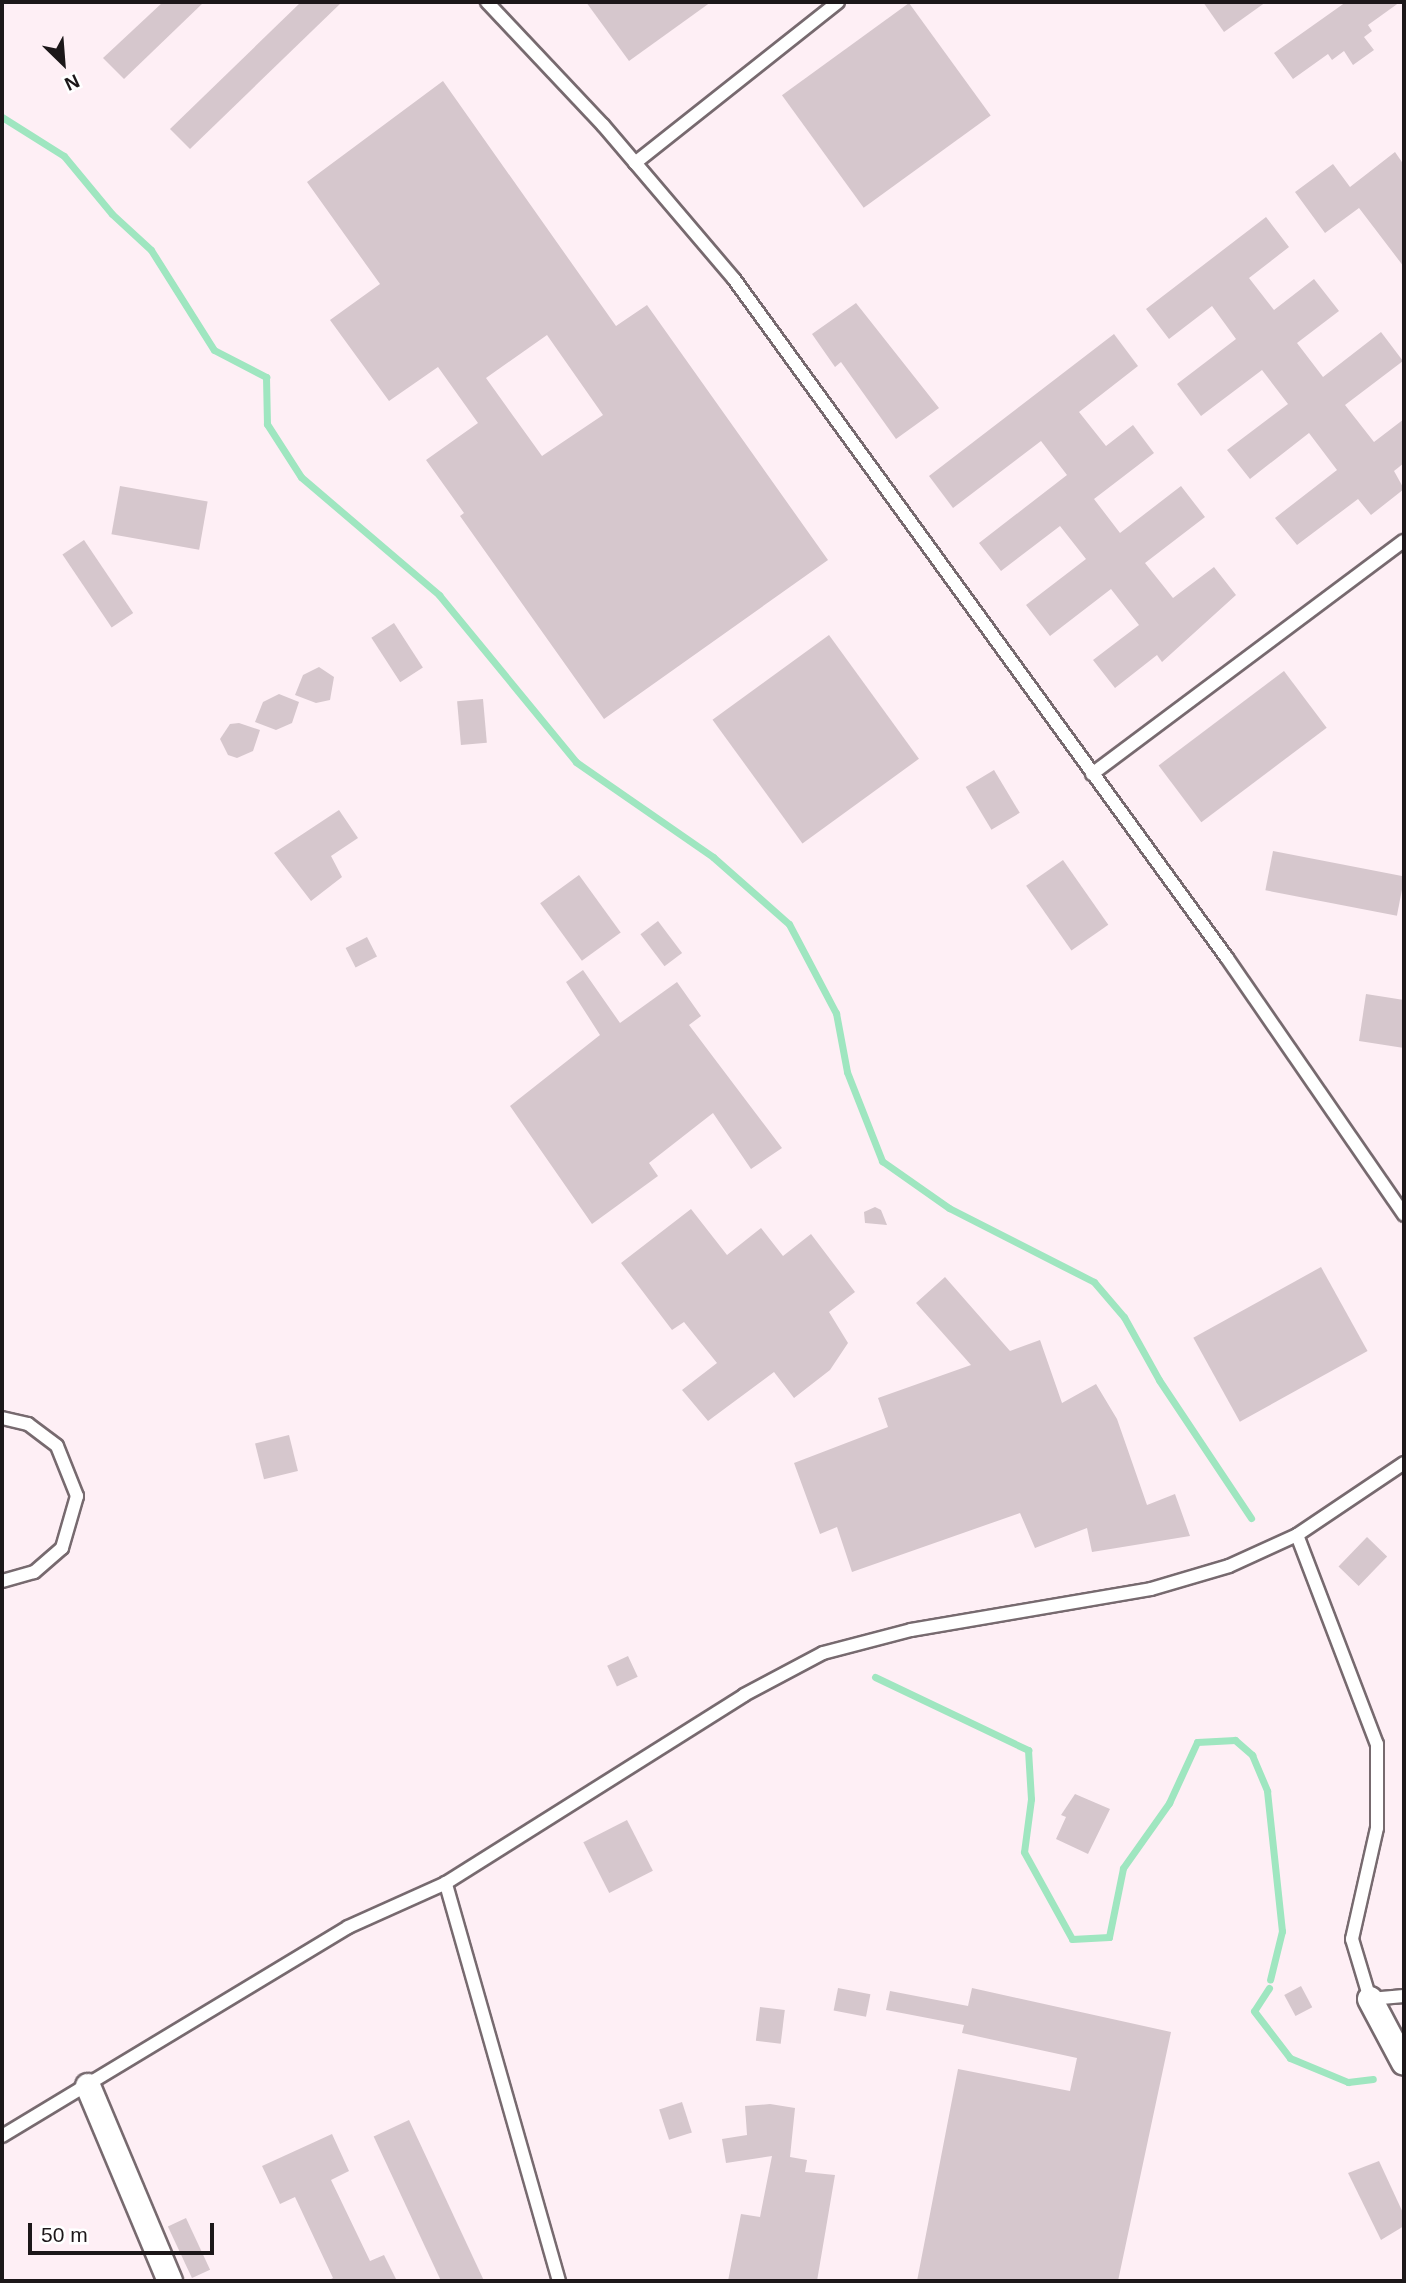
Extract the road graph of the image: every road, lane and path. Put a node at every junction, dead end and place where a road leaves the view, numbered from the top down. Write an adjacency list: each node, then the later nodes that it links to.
1 (488, 2): 3 (lane)
2 (838, 2): 3 (lane)
3 (635, 163): 5 (lane)
4 (1404, 541): 5 (lane)
5 (1092, 774): 6 (lane)
6 (1404, 1215)
7 (2, 1418): 10 (lane)
8 (1404, 1463): 9 (lane)
9 (1297, 1535): 11 (lane); 13 (lane)
10 (2, 1581)
11 (446, 1884): 16 (lane); 19 (lane)
12 (1404, 1996): 13 (lane)
13 (1370, 1999): 14 (street)
14 (1397, 2036): 15 (street)
15 (1404, 2063)
16 (88, 2086): 17 (lane); 18 (street)
17 (2, 2136)
18 (170, 2281)
19 (559, 2281)

